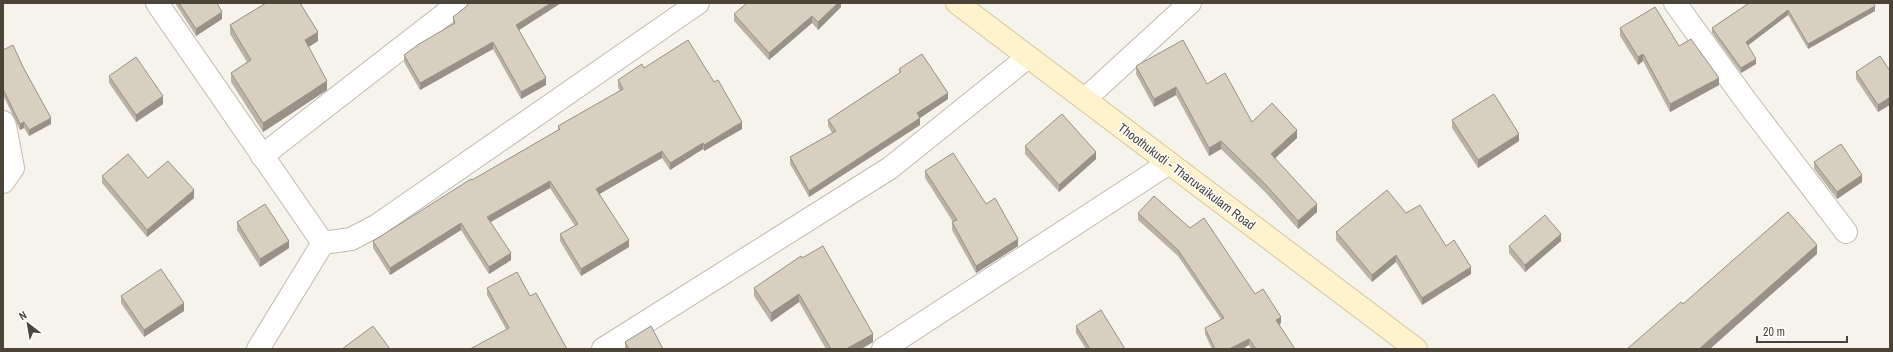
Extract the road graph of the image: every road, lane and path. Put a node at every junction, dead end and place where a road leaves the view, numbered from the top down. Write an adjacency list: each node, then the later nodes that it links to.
1 (157, 3): 10 (street)
2 (459, 3): 10 (street)
3 (698, 3): 14 (street)
4 (957, 3): 7 (main road, Thoothukudi - Tharuvaikulam Road)
5 (1190, 3): 8 (street)
6 (1675, 3): 13 (street)
7 (1028, 57): 8 (main road, Thoothukudi - Tharuvaikulam Road); 17 (street)
8 (1085, 99): 11 (main road, Thoothukudi - Tharuvaikulam Road)
9 (3, 122): 12 (street)
10 (262, 156): 14 (street)
11 (1169, 163): 15 (main road, Thoothukudi - Tharuvaikulam Road); 18 (street)
12 (3, 182)
13 (1846, 232)
14 (322, 243): 16 (street)
15 (1412, 348)
16 (258, 349)
17 (603, 349)
18 (883, 349)

